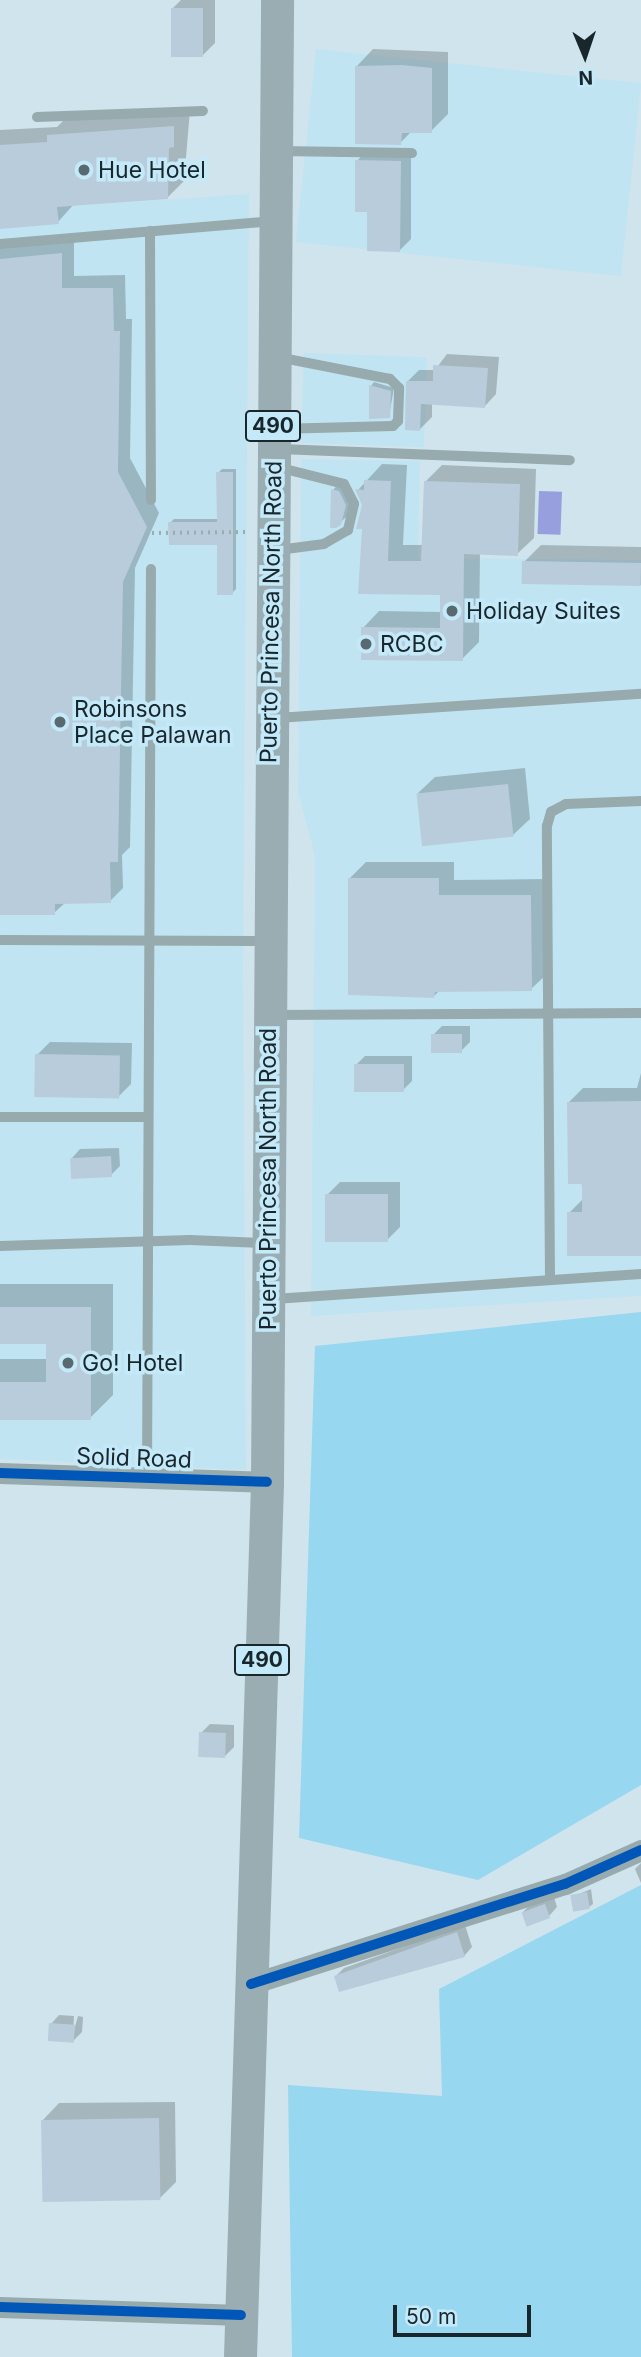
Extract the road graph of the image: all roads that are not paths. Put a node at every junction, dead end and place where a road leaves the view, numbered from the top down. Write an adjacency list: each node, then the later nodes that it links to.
1 (277, 0): 4 (main road, Puerto Princesa North Road / 490)
2 (203, 111): 3 (lane)
3 (37, 117)
4 (276, 151): 5 (lane); 6 (main road, Puerto Princesa North Road / 490)
5 (412, 153)
6 (276, 221): 7 (lane); 9 (main road, Puerto Princesa North Road / 490)
7 (150, 231): 8 (lane); 12 (lane)
8 (0, 244)
9 (274, 356): 10 (main road, Puerto Princesa North Road / 490); 10 (lane)
10 (273, 448): 11 (lane); 13 (main road, Puerto Princesa North Road / 490); 13 (lane)
11 (570, 460)
12 (151, 500)
13 (272, 542): 16 (main road, Puerto Princesa North Road / 490)
14 (151, 569): 19 (lane)
15 (641, 694): 16 (lane)
16 (270, 719): 20 (main road, Puerto Princesa North Road / 490)
17 (641, 801): 21 (lane)
18 (0, 940): 19 (lane)
19 (147, 941): 20 (lane); 25 (lane)
20 (270, 941): 23 (main road, Puerto Princesa North Road / 490)
21 (551, 1013): 22 (lane); 23 (lane); 30 (lane)
22 (641, 1013)
23 (270, 1016): 27 (main road, Puerto Princesa North Road / 490)
24 (0, 1117): 25 (lane)
25 (147, 1117): 26 (lane)
26 (146, 1241): 27 (lane); 28 (lane); 33 (lane)
27 (269, 1243): 31 (main road, Puerto Princesa North Road / 490)
28 (0, 1246)
29 (641, 1274): 30 (lane)
30 (550, 1280): 31 (lane)
31 (267, 1300): 34 (main road, Puerto Princesa North Road / 490)
32 (0, 1473): 33 (street, Solid Road)
33 (147, 1480): 34 (street, Solid Road)
34 (267, 1482): 36 (main road, Puerto Princesa North Road / 490)
35 (641, 1850): 36 (street)
36 (251, 1984): 38 (main road, Puerto Princesa North Road / 490)
37 (0, 2307): 38 (street)
38 (241, 2315): 39 (main road, Puerto Princesa North Road / 490)
39 (240, 2357)

